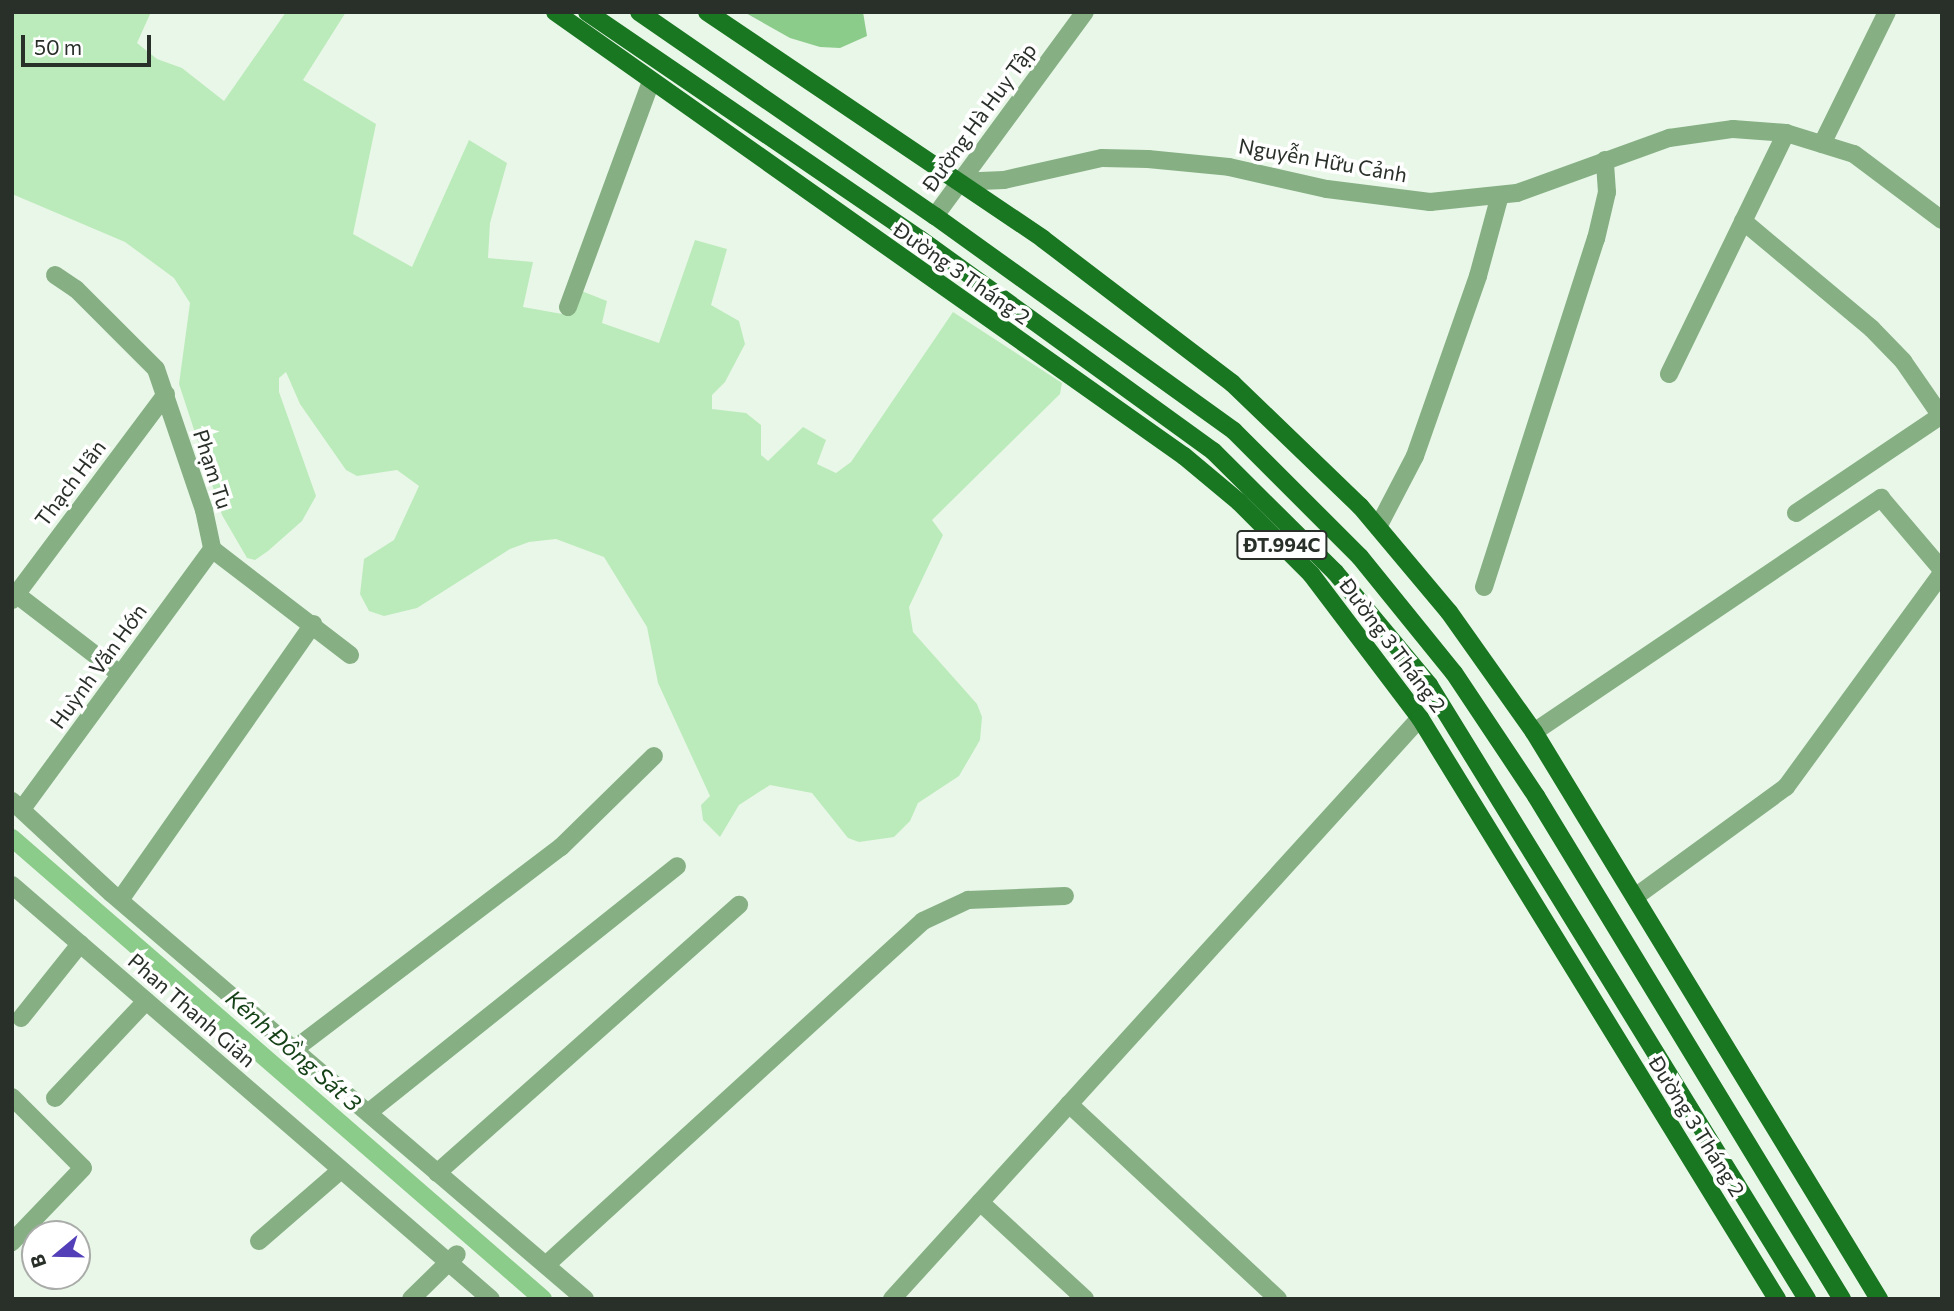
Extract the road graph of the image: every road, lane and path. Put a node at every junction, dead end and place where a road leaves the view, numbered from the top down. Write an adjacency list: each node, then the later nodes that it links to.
1 (555, 12): 7 (main road, Đường 3 Tháng 2 / ĐT.994C)
2 (587, 12): 16 (main road, Đường 3 Tháng 2 / ĐT.994C)
3 (639, 12): 13 (main road, Đường 3 Tháng 2 / ĐT.994C)
4 (706, 12): 11 (main road)
5 (1085, 12): 11 (street, Đường Hà Huy Tập)
6 (1887, 12): 9 (street)
7 (651, 81): 17 (main road, Đường 3 Tháng 2 / ĐT.994C); 19 (street)
8 (1786, 133): 9 (street, Nguyễn Hữu Cảnh); 10 (street, Nguyễn Hữu Cảnh); 15 (street)
9 (1822, 144): 14 (street, Nguyễn Hữu Cảnh)
10 (1605, 160): 12 (street, Nguyễn Hữu Cảnh); 27 (street)
11 (956, 182): 12 (street, Nguyễn Hữu Cảnh); 13 (street, Đường Hà Huy Tập); 24 (main road)
12 (1500, 195): 24 (street)
13 (935, 216): 16 (main road); 65 (main road, Đường 3 Tháng 2 / ĐT.994C)
14 (1942, 220)
15 (1743, 221): 20 (street); 22 (street)
16 (920, 239): 17 (main road); 64 (main road, Đường 3 Tháng 2 / ĐT.994C)
17 (906, 261): 32 (main road, Đường 3 Tháng 2 / ĐT.994C)
18 (55, 275): 21 (street, Phạm Tu)
19 (568, 307)
20 (1670, 374)
21 (166, 394): 25 (street, Phạm Tu); 28 (street, Thạch Hãn)
22 (1941, 416): 23 (street)
23 (1796, 513)
24 (1378, 527): 33 (main road)
25 (212, 549): 29 (street); 31 (street, Huỳnh Văn Hớn)
26 (1942, 571): 33 (street); 39 (street)
27 (1484, 587)
28 (14, 595): 31 (street)
29 (313, 624): 30 (street); 40 (street)
30 (350, 655)
31 (120, 674): 35 (street, Huỳnh Văn Hớn)
32 (1420, 718): 48 (street); 63 (main road, Đường 3 Tháng 2 / ĐT.994C)
33 (1534, 732): 39 (main road)
34 (654, 756): 45 (street)
35 (17, 805): 40 (street)
36 (677, 866): 49 (street)
37 (12, 885): 42 (street, Phan Thanh Giản)
38 (1065, 896): 56 (street)
39 (1635, 897): 66 (main road)
40 (120, 900): 45 (street)
41 (739, 905): 51 (street)
42 (80, 944): 43 (street, Phan Thanh Giản); 44 (street)
43 (146, 1001): 47 (street); 50 (street, Phan Thanh Giản)
44 (21, 1018)
45 (296, 1048): 49 (street)
46 (12, 1097): 54 (street)
47 (55, 1098)
48 (1069, 1104): 52 (street); 62 (street)
49 (369, 1112): 51 (street)
50 (341, 1170): 53 (street); 55 (street, Phan Thanh Giản)
51 (437, 1173): 56 (street)
52 (980, 1202): 60 (street); 61 (street)
53 (259, 1241)
54 (12, 1242)
55 (452, 1259): 57 (street); 58 (street, Phan Thanh Giản)
56 (545, 1265): 59 (street)
57 (411, 1299)
58 (491, 1299)
59 (585, 1299)
60 (892, 1299)
61 (1085, 1299)
62 (1278, 1299)
63 (1777, 1299)
64 (1807, 1299)
65 (1842, 1299)
66 (1879, 1299)

